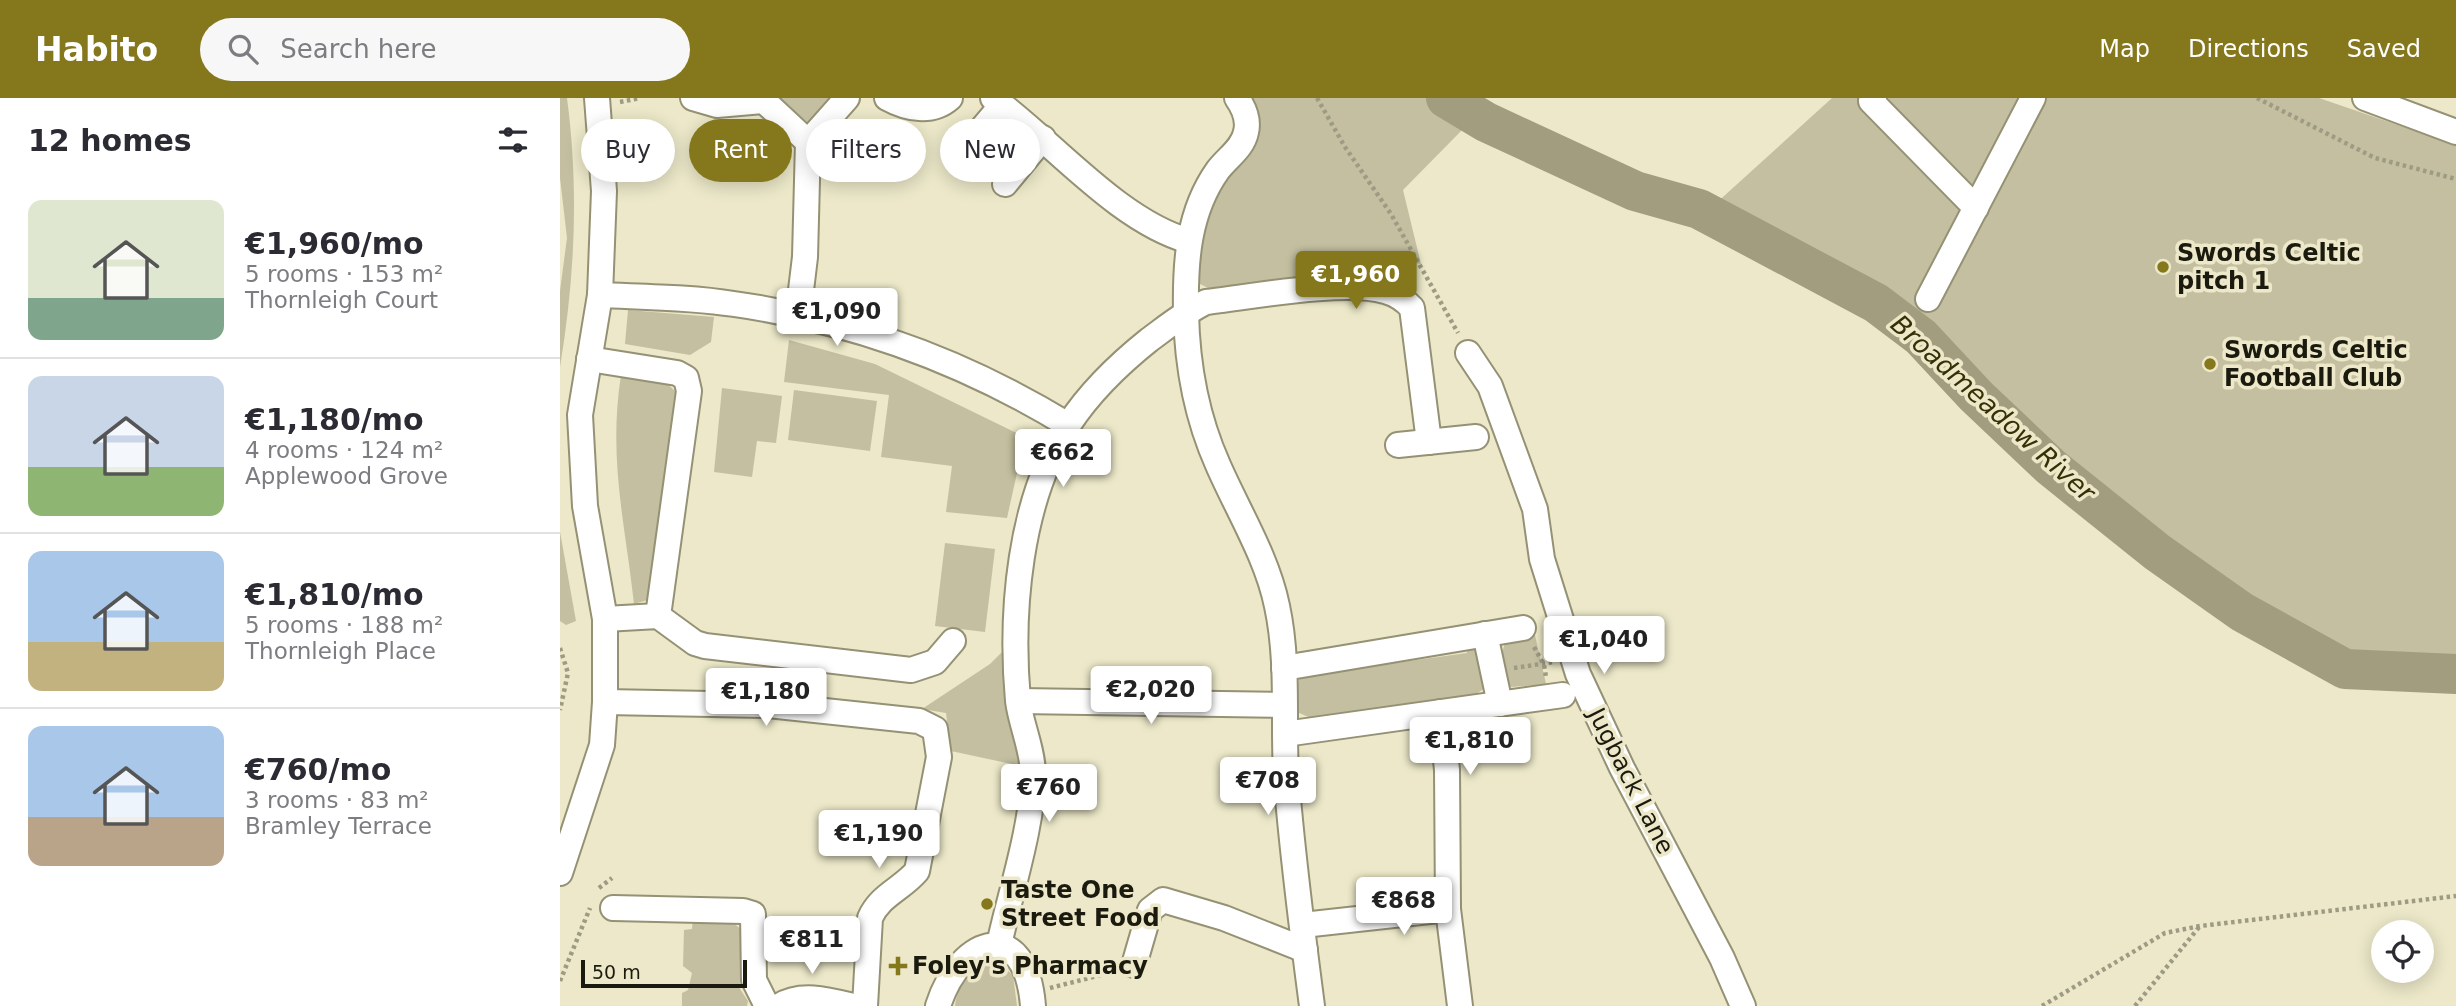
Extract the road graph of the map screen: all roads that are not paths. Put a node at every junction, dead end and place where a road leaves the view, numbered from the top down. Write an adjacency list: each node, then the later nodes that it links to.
1 (597, 98): 21 (street)
2 (693, 98): 10 (street)
3 (847, 98): 12 (street)
4 (887, 98): 5 (street)
5 (950, 98)
6 (1237, 98): 20 (street)
7 (1874, 98): 19 (street)
8 (2033, 98): 19 (street)
9 (2365, 98): 14 (street)
10 (765, 100): 16 (street)
11 (998, 101): 13 (street); 15 (street)
12 (828, 119)
13 (985, 119)
14 (2456, 132)
15 (1042, 138): 18 (street); 20 (street)
16 (806, 140)
17 (807, 182): 24 (street)
18 (1005, 184)
19 (1976, 208): 22 (street)
20 (1189, 241): 23 (street)
21 (600, 295): 24 (street); 26 (street)
22 (1928, 299)
23 (1186, 312): 27 (street); 29 (street); 36 (street)
24 (798, 315): 27 (street)
25 (1468, 352): 59 (street, Jugback Lane)
26 (589, 359): 31 (street); 32 (street)
27 (1068, 425): 38 (street)
28 (1476, 437): 29 (street)
29 (1429, 442): 30 (street)
30 (1398, 445)
31 (658, 616): 32 (street); 35 (street)
32 (605, 619): 39 (street)
33 (1523, 628): 34 (street)
34 (1485, 634): 36 (street); 40 (street)
35 (953, 640)
36 (1284, 668): 41 (street)
37 (1557, 696): 40 (street)
38 (1018, 701): 41 (street); 48 (street)
39 (605, 702): 44 (street); 55 (street)
40 (1500, 704): 42 (street)
41 (1284, 705): 43 (street)
42 (1441, 712): 43 (street); 46 (street)
43 (1285, 734): 47 (street)
44 (560, 873)
45 (601, 900): 52 (street)
46 (1448, 909): 47 (street); 58 (street)
47 (1303, 925): 49 (street)
48 (999, 945): 51 (street); 56 (street)
49 (1305, 950): 50 (street); 57 (street)
50 (1134, 965)
51 (1033, 998)
52 (767, 1006)
53 (779, 1006): 54 (street)
54 (853, 1006)
55 (865, 1006)
56 (938, 1006)
57 (1312, 1006)
58 (1460, 1006)
59 (1743, 1006)

